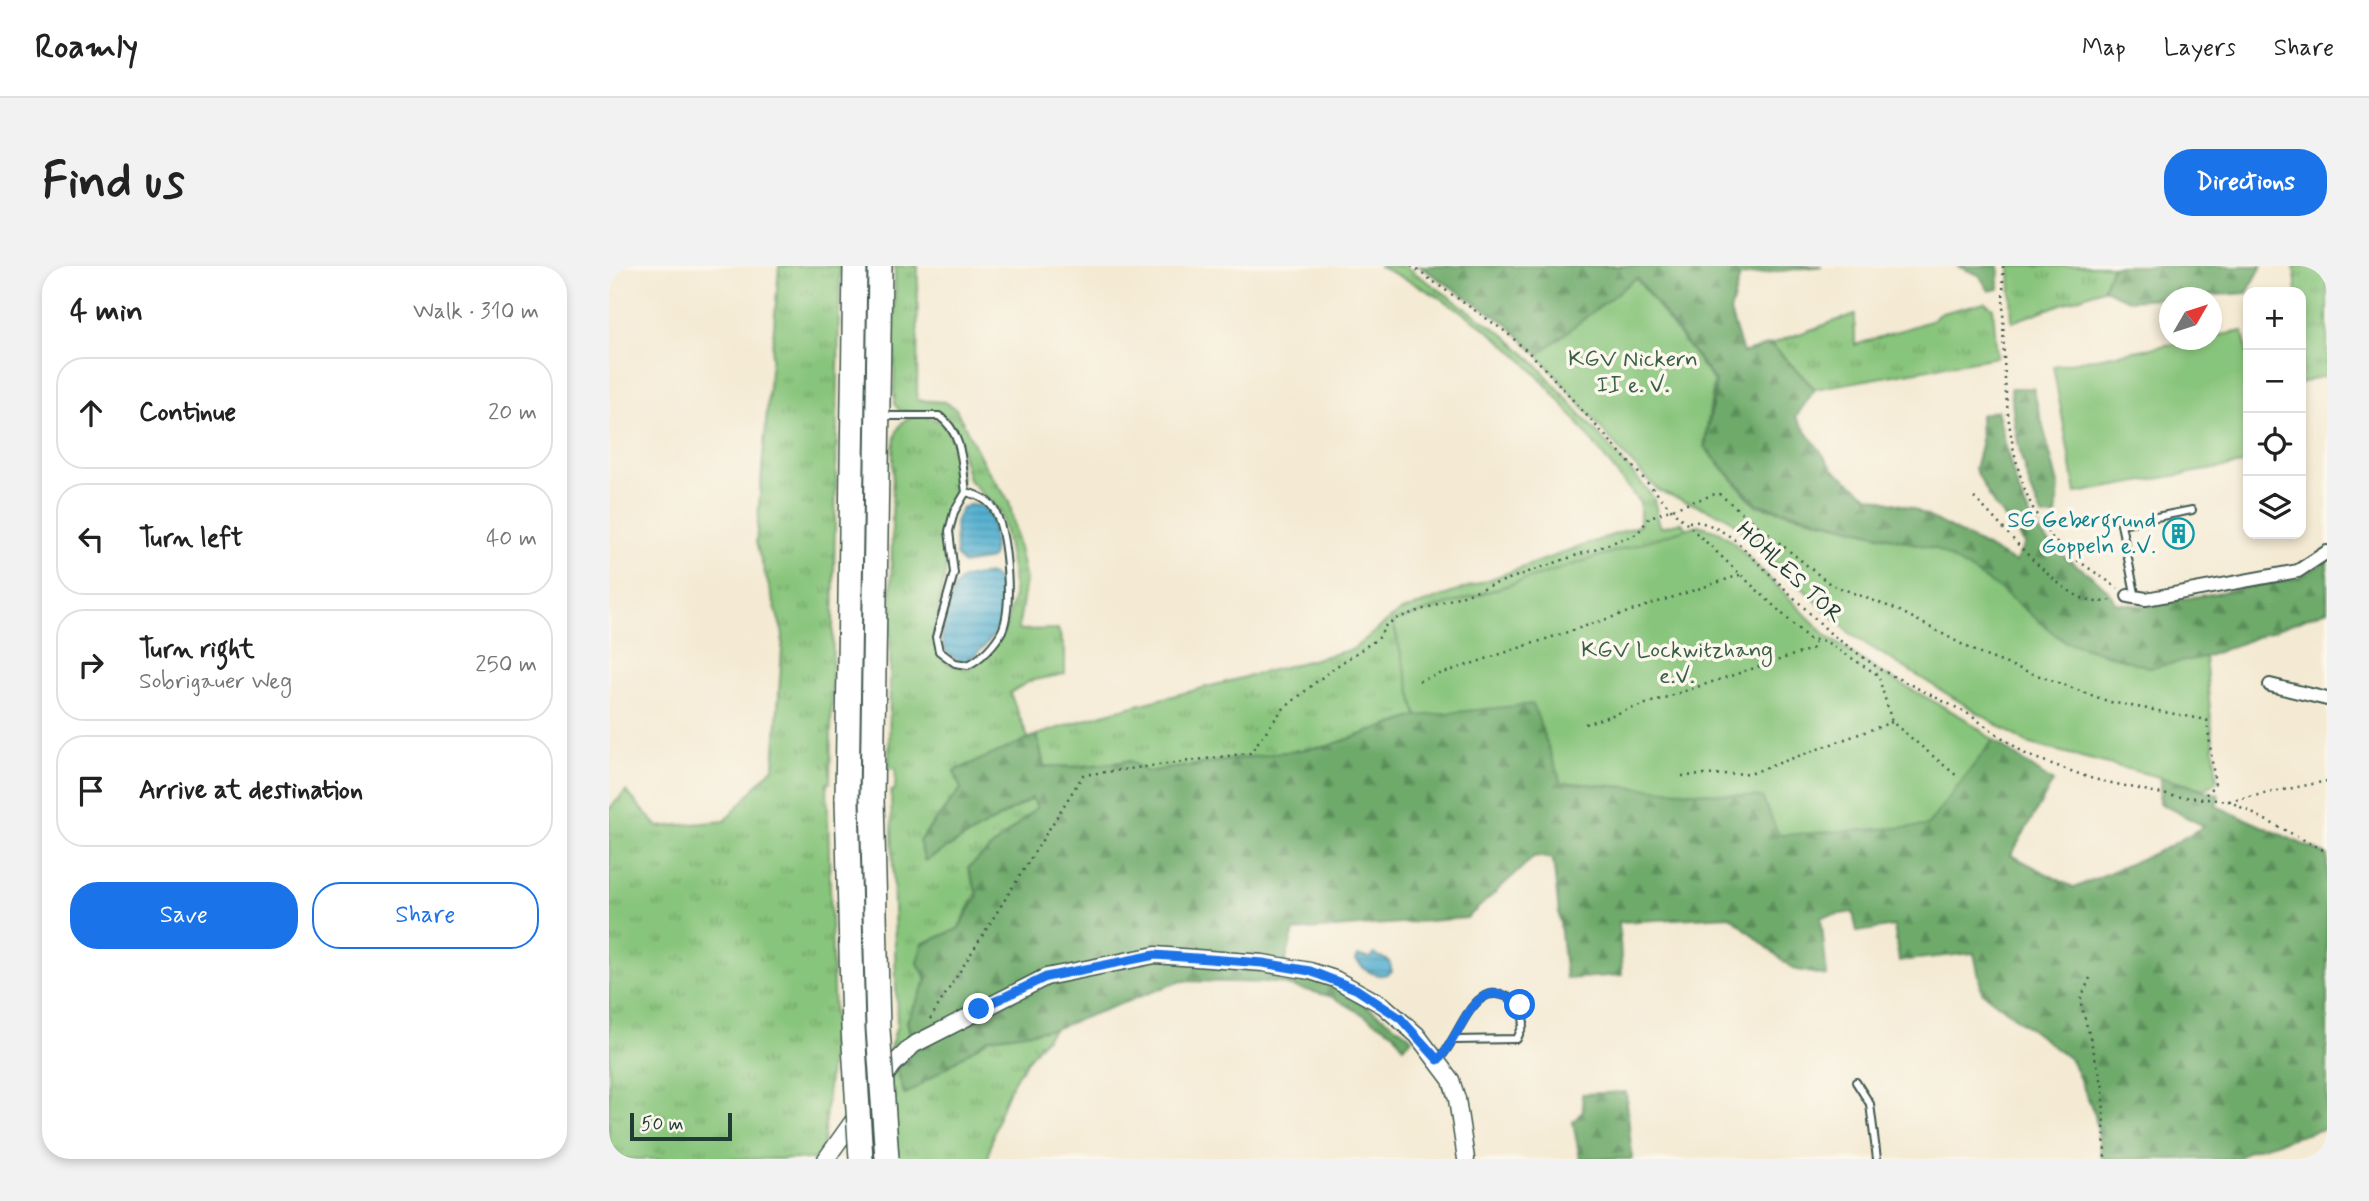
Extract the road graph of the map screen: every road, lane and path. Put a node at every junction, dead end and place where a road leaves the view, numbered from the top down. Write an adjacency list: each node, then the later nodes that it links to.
1 (855, 266): 34 (highway, bridge)
2 (880, 266): 5 (highway)
3 (1411, 266): 8 (path, HOHLES TOR)
4 (2003, 266): 13 (path)
5 (877, 416): 6 (lane); 35 (highway, bridge)
6 (966, 492): 6 (lane)
7 (1974, 498): 13 (path)
8 (1671, 509): 10 (path, HOHLES TOR); 25 (path); 29 (path)
9 (2192, 510): 13 (lane)
10 (1688, 523): 12 (path); 15 (path, HOHLES TOR)
11 (2327, 552): 13 (street)
12 (1740, 575): 14 (path); 17 (path)
13 (2132, 597)
14 (1815, 640): 16 (path); 21 (path)
15 (1881, 670): 16 (path); 25 (path, HOHLES TOR)
16 (1878, 675): 20 (path)
17 (1419, 681)
18 (2270, 685): 19 (street)
19 (2327, 699)
20 (1892, 722): 22 (path); 23 (path)
21 (1585, 724)
22 (1682, 776)
23 (1958, 776)
24 (2327, 781): 26 (path)
25 (2201, 799): 26 (path, HOHLES TOR)
26 (2229, 801): 27 (path)
27 (2327, 852)
28 (2090, 978): 38 (path)
29 (928, 1022)
30 (1455, 1040): 30 (lane); 31 (lane)
31 (1438, 1060): 33 (street); 36 (street)
32 (1856, 1082): 37 (lane)
33 (825, 1159)
34 (861, 1159)
35 (887, 1159)
36 (1467, 1159)
37 (1877, 1159)
38 (2105, 1159)

